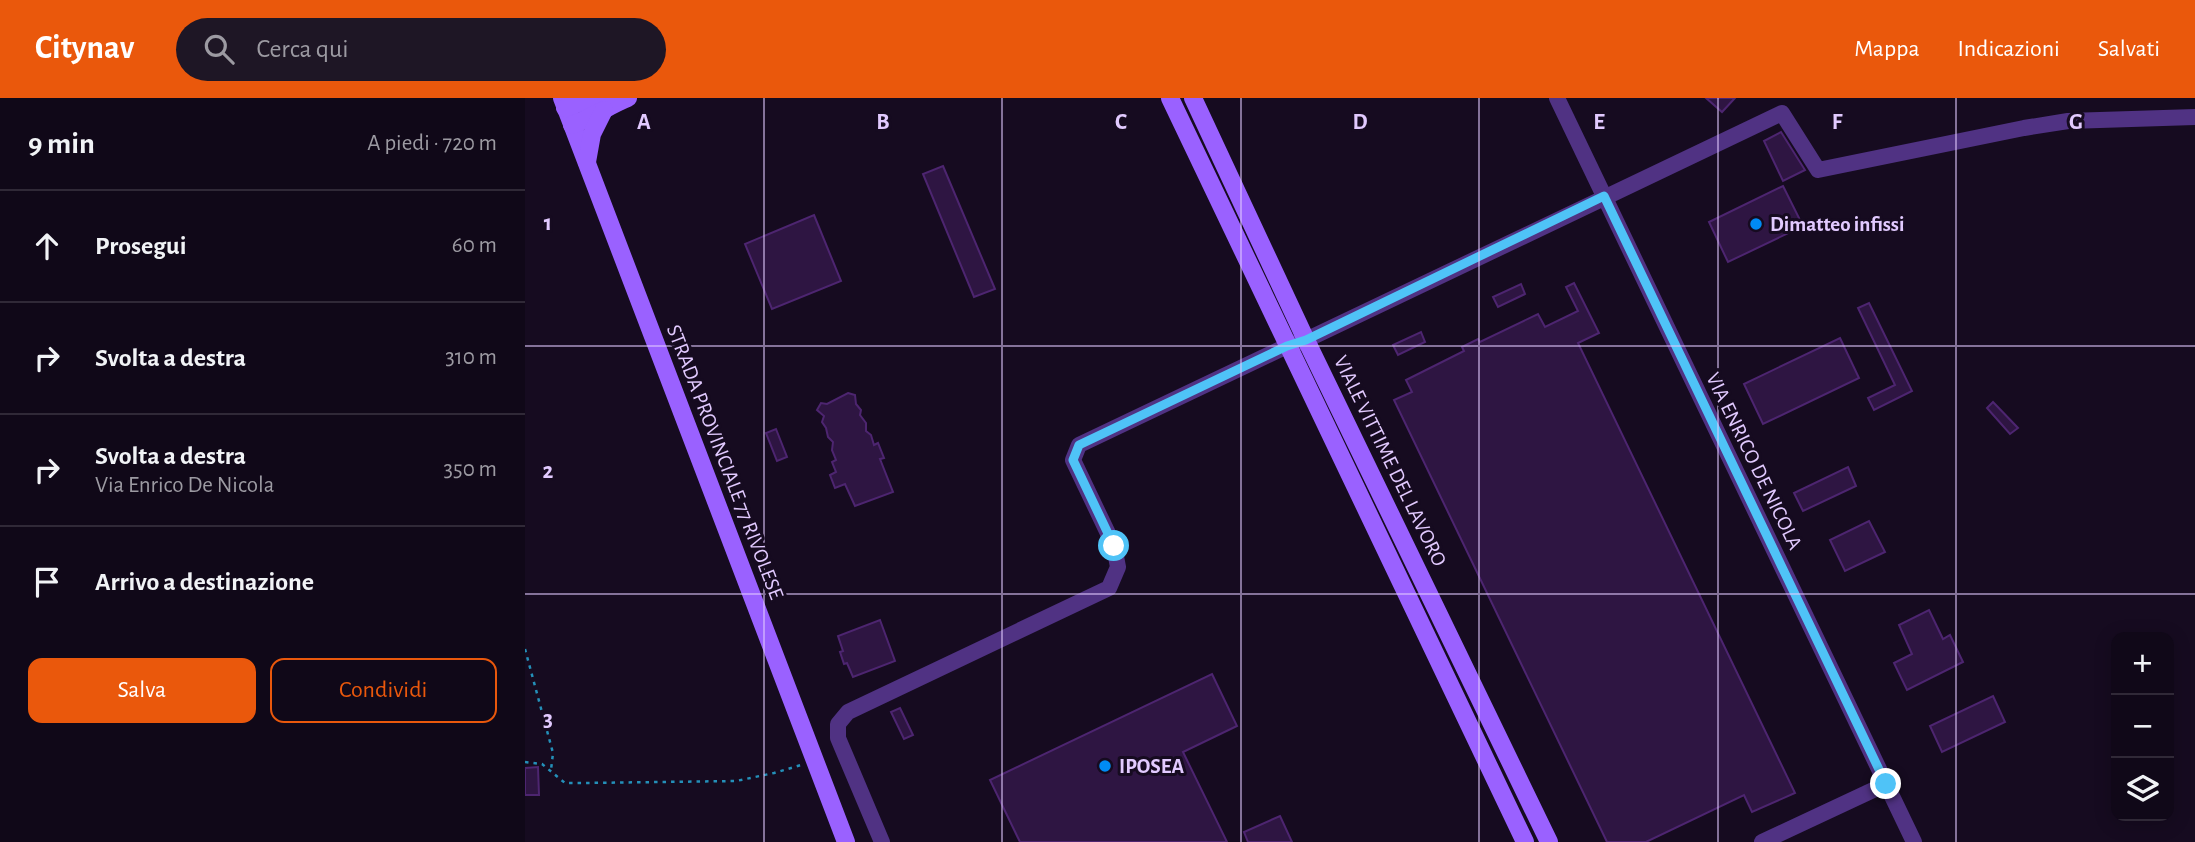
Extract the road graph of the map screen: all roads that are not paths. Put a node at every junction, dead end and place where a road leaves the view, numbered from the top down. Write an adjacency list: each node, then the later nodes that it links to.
1 (628, 98): 5 (street)
2 (1170, 98): 11 (street, VIALE VITTIME DEL LAVORO)
3 (1193, 98): 10 (street, VIALE VITTIME DEL LAVORO)
4 (1557, 98): 9 (street, VIA ENRICO DE NICOLA)
5 (599, 102): 6 (street); 8 (street)
6 (566, 110): 8 (street, STRADA PROVINCIALE 77 RIVOLESE)
7 (2195, 117): 9 (street)
8 (587, 164): 13 (street, STRADA PROVINCIALE 77 RIVOLESE)
9 (1604, 196): 10 (street); 12 (street, VIA ENRICO DE NICOLA)
10 (1306, 340): 11 (street); 16 (street, VIALE VITTIME DEL LAVORO)
11 (1287, 346): 14 (street); 15 (street, VIALE VITTIME DEL LAVORO)
12 (1886, 784): 17 (street); 18 (street, VIA ENRICO DE NICOLA)
13 (846, 842)
14 (883, 842)
15 (1525, 842)
16 (1549, 842)
17 (1762, 842)
18 (1914, 842)

